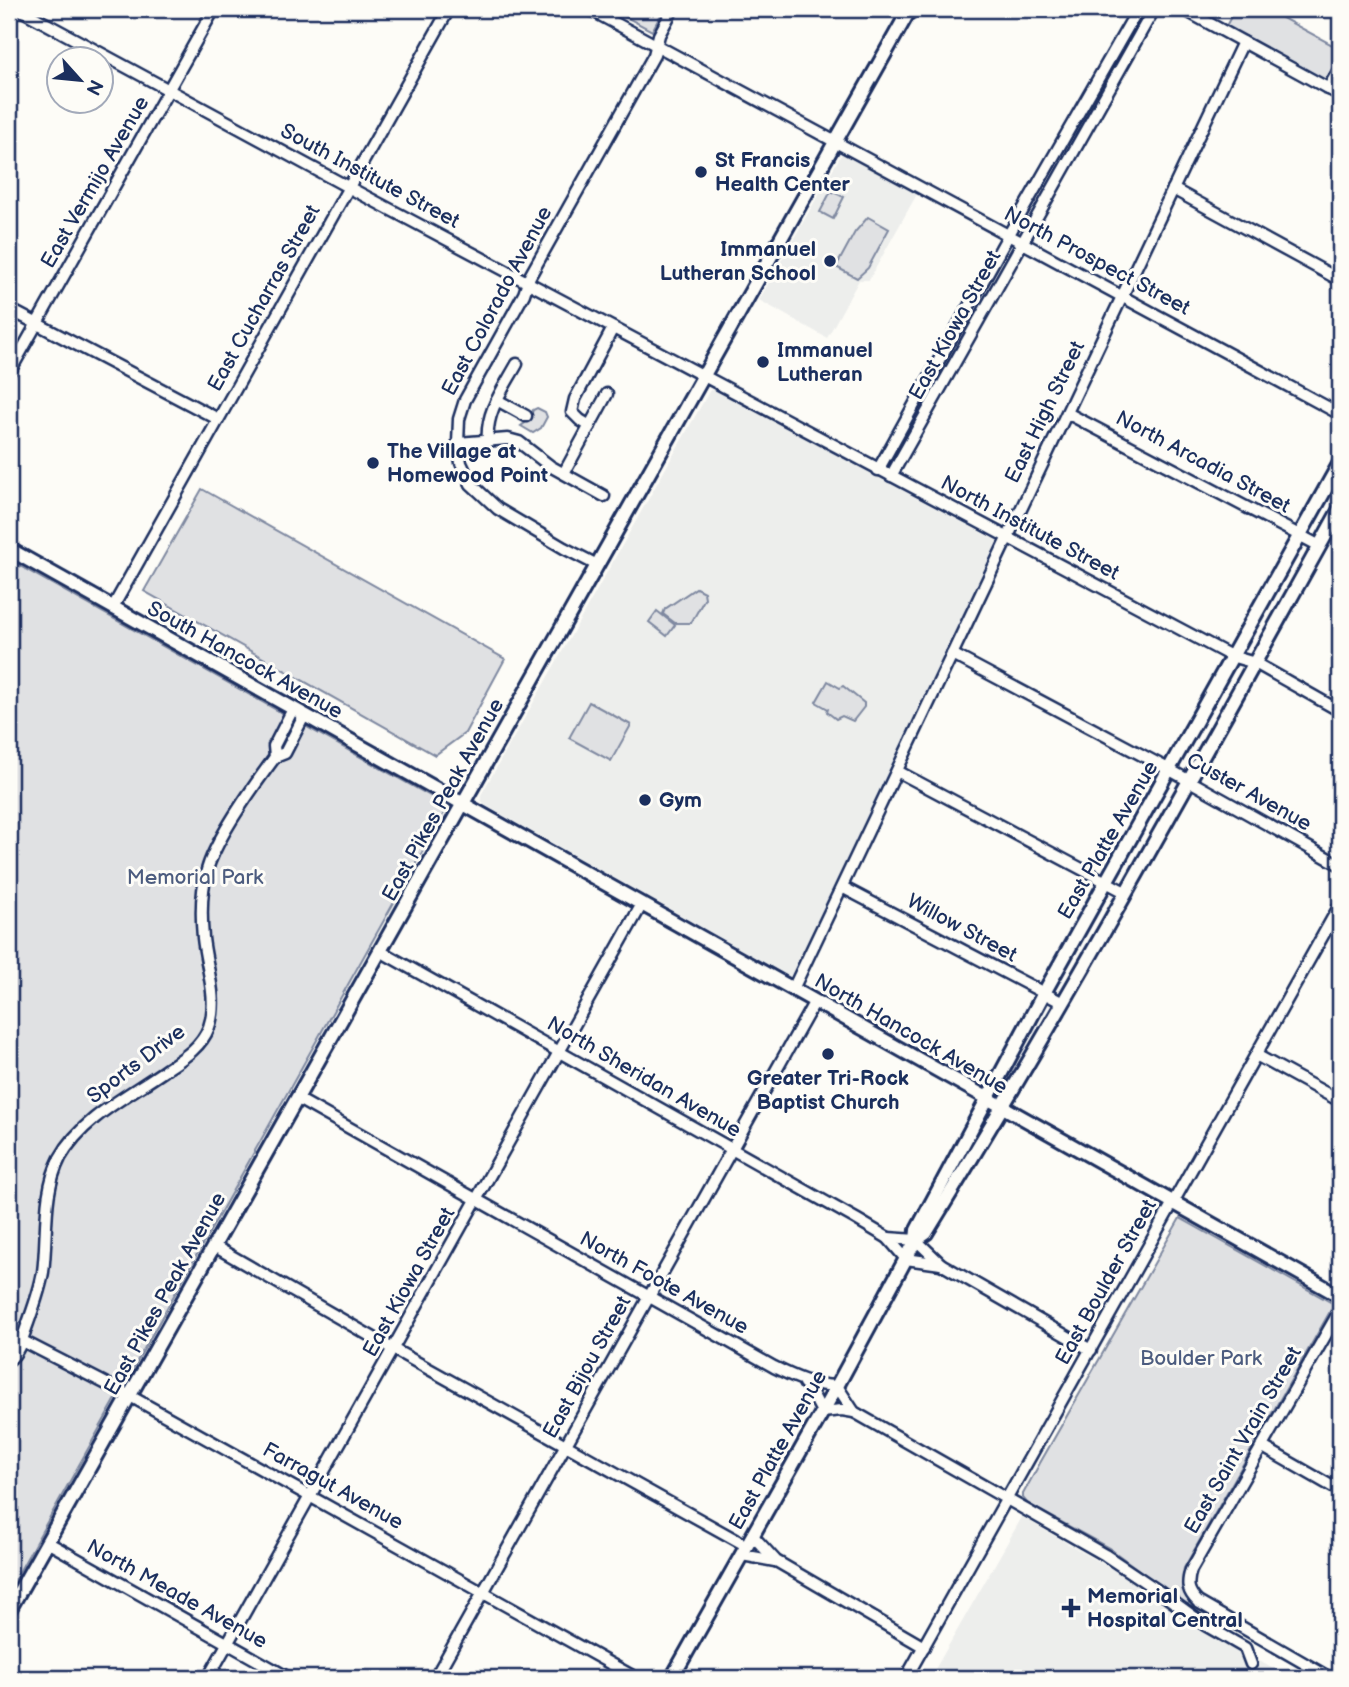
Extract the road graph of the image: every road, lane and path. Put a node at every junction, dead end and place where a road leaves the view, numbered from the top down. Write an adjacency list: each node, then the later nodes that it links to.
1 (19, 9): 14 (street, South Institute Street)
2 (214, 9): 14 (street, East Vermijo Avenue)
3 (449, 9): 17 (street, East Cucharras Street)
4 (589, 9): 11 (street, North Prospect Street)
5 (673, 9): 11 (street, East Colorado Avenue)
6 (910, 9): 16 (main road, East Pikes Peak Avenue)
7 (1138, 9): 19 (street, East Kiowa Street)
8 (1154, 9): 20 (street, East Kiowa Street)
9 (1183, 9): 10 (street)
10 (1243, 42): 13 (street); 18 (street, East High Street)
11 (657, 44): 16 (street, North Prospect Street); 22 (street, East Colorado Avenue)
12 (1340, 68): 13 (street)
13 (1328, 89): 15 (street)
14 (169, 91): 17 (street, South Institute Street); 25 (street, East Vermijo Avenue)
15 (1340, 95)
16 (836, 142): 19 (street, North Prospect Street); 29 (main road, East Pikes Peak Avenue)
17 (348, 187): 22 (street, South Institute Street); 35 (street, East Cucharras Street)
18 (1172, 189): 21 (street); 23 (street, East High Street)
19 (1009, 235): 20 (street, North Prospect Street); 40 (street, East Kiowa Street)
20 (1023, 243): 23 (street, North Prospect Street); 42 (street, East Kiowa Street)
21 (1340, 280)
22 (528, 283): 26 (street, South Institute Street); 38 (street, East Colorado Avenue)
23 (1122, 295): 32 (street, East High Street); 33 (street, North Prospect Street)
24 (9, 309): 25 (street)
25 (37, 324): 28 (street, East Vermijo Avenue); 35 (street)
26 (613, 328): 29 (street, South Institute Street); 36 (street)
27 (517, 365): 31 (street)
28 (9, 373)
29 (703, 376): 40 (street, North Institute Street); 49 (main road, East Pikes Peak Avenue)
30 (607, 394): 36 (street)
31 (497, 400): 34 (street); 37 (street)
32 (1068, 413): 45 (street, North Arcadia Street); 46 (street, East High Street)
33 (1340, 414)
34 (526, 416)
35 (218, 419): 50 (street, East Cucharras Street)
36 (590, 426): 41 (street)
37 (488, 441): 38 (street); 41 (street)
38 (458, 443): 49 (street, East Colorado Avenue)
39 (1340, 463): 45 (main road, East Platte Avenue)
40 (878, 470): 42 (street, North Institute Street)
41 (564, 473): 43 (street)
42 (891, 476): 46 (street, North Institute Street)
43 (604, 496)
44 (1340, 509): 47 (main road, East Platte Avenue)
45 (1300, 535): 47 (street, North Arcadia Street); 52 (main road, East Platte Avenue)
46 (1007, 536): 51 (street, East High Street); 52 (street, North Institute Street)
47 (1320, 546): 53 (main road, East Platte Avenue)
48 (9, 549): 50 (main road, South Hancock Avenue)
49 (597, 565): 59 (main road, East Pikes Peak Avenue)
50 (113, 607): 55 (main road, South Hancock Avenue)
51 (952, 654): 56 (street, Custer Avenue); 57 (street, East High Street)
52 (1231, 656): 53 (street, North Institute Street); 56 (main road, East Platte Avenue)
53 (1255, 663): 54 (street, North Institute Street); 58 (main road, East Platte Avenue)
54 (1340, 711)
55 (299, 713): 59 (main road, South Hancock Avenue); 89 (street, Sports Drive)
56 (1170, 770): 58 (street, Custer Avenue); 61 (main road, East Platte Avenue)
57 (897, 771): 61 (street); 62 (street, East High Street)
58 (1189, 781): 60 (street, Custer Avenue); 63 (main road, East Platte Avenue)
59 (463, 803): 64 (main road, North Hancock Avenue); 66 (main road, East Pikes Peak Avenue)
60 (1340, 865)
61 (1106, 882): 63 (street); 68 (main road, East Platte Avenue)
62 (842, 887): 67 (street, East High Street); 68 (street, Willow Street)
63 (1125, 892): 70 (main road, East Platte Avenue)
64 (642, 904): 67 (main road, North Hancock Avenue); 71 (street, East Kiowa Street)
65 (1340, 907): 72 (street, East Boulder Street)
66 (380, 951): 71 (street, North Sheridan Avenue); 73 (main road, East Pikes Peak Avenue)
67 (793, 989): 69 (main road, North Hancock Avenue)
68 (1044, 993): 70 (street, Willow Street); 74 (main road, East Platte Avenue)
69 (815, 1001): 74 (main road, North Hancock Avenue); 77 (street, East Bijou Street)
70 (1063, 1003): 76 (main road, East Platte Avenue)
71 (559, 1052): 77 (street, North Sheridan Avenue); 78 (street, East Kiowa Street)
72 (1256, 1055): 75 (street); 79 (street, East Boulder Street)
73 (298, 1099): 78 (street, North Foote Avenue); 82 (main road, East Pikes Peak Avenue)
74 (986, 1099): 76 (main road, North Hancock Avenue); 81 (main road, East Platte Avenue)
75 (1340, 1101)
76 (1003, 1108): 79 (main road, North Hancock Avenue); 81 (main road, East Platte Avenue)
77 (732, 1150): 80 (street, North Sheridan Avenue); 86 (street, East Bijou Street)
78 (477, 1200): 86 (street, North Foote Avenue); 90 (street, East Kiowa Street)
79 (1174, 1202): 85 (main road, North Hancock Avenue); 91 (street, East Boulder Street)
80 (888, 1238): 81 (street, North Sheridan Avenue); 83 (street, North Sheridan Avenue)
81 (916, 1240): 83 (main road, East Platte Avenue); 84 (street)
82 (214, 1246): 90 (street); 95 (main road, East Pikes Peak Avenue)
83 (906, 1259): 84 (street); 94 (main road, East Platte Avenue)
84 (941, 1264): 91 (street)
85 (1340, 1296)
86 (649, 1297): 93 (street, North Foote Avenue); 98 (street, East Bijou Street)
87 (1340, 1310): 99 (street, East Saint Vrain Street)
88 (9, 1334): 89 (street, Farragut Avenue)
89 (22, 1340): 92 (street, Sports Drive); 95 (street, Farragut Avenue)
90 (393, 1349): 98 (street); 101 (street, East Kiowa Street)
91 (1091, 1350): 102 (street, East Boulder Street)
92 (9, 1360)
93 (802, 1381): 94 (street, North Foote Avenue); 96 (street)
94 (837, 1386): 96 (main road, East Platte Avenue); 97 (street)
95 (130, 1396): 101 (street, Farragut Avenue); 103 (main road, East Pikes Peak Avenue)
96 (822, 1412): 97 (street); 104 (main road, East Platte Avenue)
97 (854, 1412): 102 (street)
98 (566, 1444): 104 (street); 106 (street, East Bijou Street)
99 (1263, 1447): 100 (street); 117 (street, East Saint Vrain Street)
100 (1340, 1491)
101 (311, 1496): 106 (street, Farragut Avenue); 108 (street, East Kiowa Street)
102 (1007, 1499): 109 (street, East Boulder Street); 110 (street)
103 (47, 1542): 107 (main road, East Pikes Peak Avenue); 108 (street, North Meade Avenue)
104 (747, 1545): 105 (street); 105 (street); 115 (main road, East Platte Avenue)
105 (776, 1561): 109 (street)
106 (483, 1592): 113 (street, East Bijou Street); 114 (street, Farragut Avenue)
107 (9, 1610)
108 (228, 1644): 111 (street, East Kiowa Street); 112 (street, North Meade Avenue)
109 (924, 1647): 116 (street, East Boulder Street)
110 (1251, 1664)
111 (208, 1678)
112 (289, 1678)
113 (435, 1678)
114 (635, 1678)
115 (672, 1678)
116 (906, 1678)
117 (1330, 1678)

